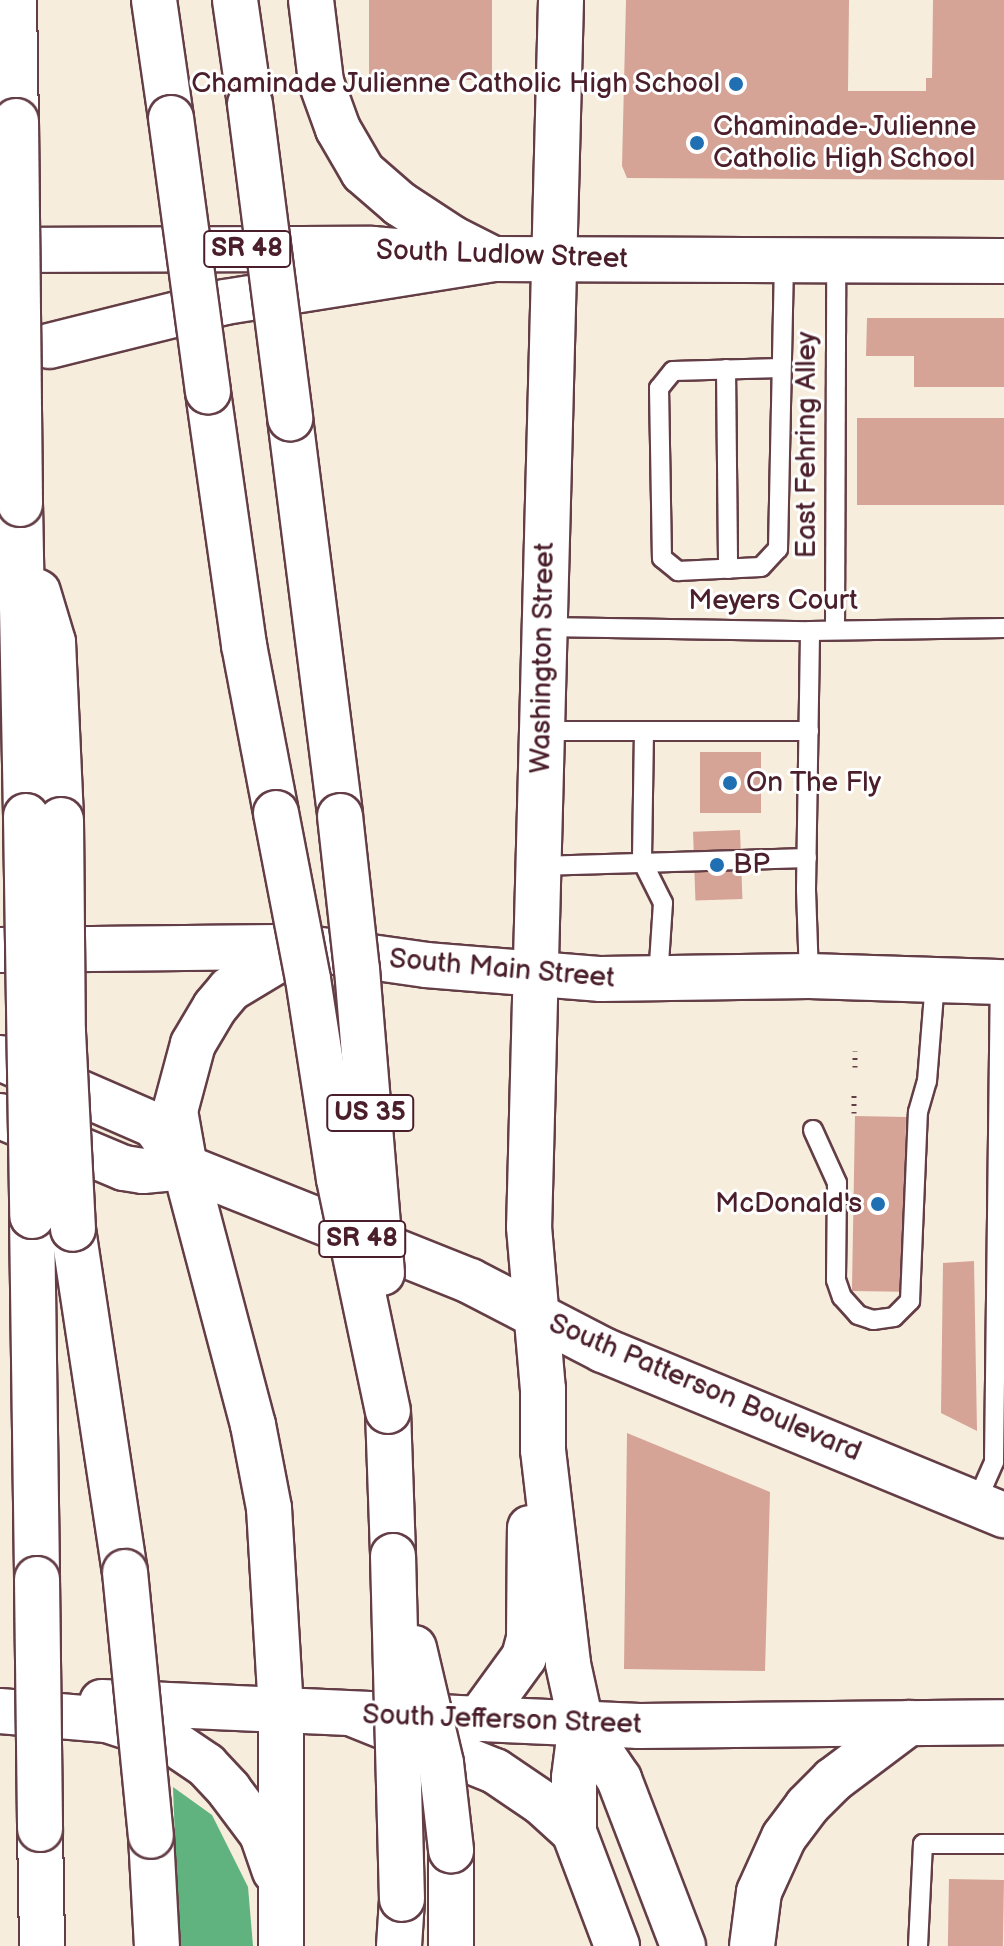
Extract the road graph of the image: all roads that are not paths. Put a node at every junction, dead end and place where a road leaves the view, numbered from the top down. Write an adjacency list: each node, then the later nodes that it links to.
1 (14, 0): 23 (main road, bridge)
2 (154, 0): 39 (main road, bridge)
3 (235, 0): 39 (main road, US 35, bridge)
4 (311, 0): 7 (main road)
5 (561, 0): 8 (main road, Washington Street)
6 (0, 250): 7 (main road, South Ludlow Street / SR 48)
7 (493, 259): 8 (main road, South Ludlow Street / SR 48); 12 (main road)
8 (554, 260): 9 (main road, South Ludlow Street / SR 48); 16 (main road, Washington Street)
9 (784, 260): 10 (main road, South Ludlow Street / SR 48); 13 (lane)
10 (836, 261): 11 (main road, South Ludlow Street / SR 48); 18 (lane, East Fehring Alley)
11 (1004, 261)
12 (49, 346)
13 (781, 368): 14 (lane); 15 (lane)
14 (726, 369): 15 (lane); 15 (lane)
15 (728, 569)
16 (542, 627): 19 (lane, Meyers Court); 20 (main road, Washington Street)
17 (1004, 628): 18 (lane, Meyers Court)
18 (835, 630): 19 (lane, Meyers Court)
19 (810, 631): 22 (lane)
20 (542, 731): 21 (lane); 26 (main road, Washington Street)
21 (644, 731): 22 (lane); 25 (lane)
22 (809, 731): 24 (lane)
23 (43, 818): 54 (main road, bridge); 55 (main road, bridge)
24 (807, 858): 25 (lane); 30 (lane)
25 (642, 861): 26 (lane); 32 (lane)
26 (539, 866): 29 (main road, Washington Street)
27 (300, 947): 28 (main road, South Main Street); 29 (main road, South Main Street); 37 (main road)
28 (0, 950)
29 (536, 974): 32 (main road, South Main Street); 38 (main road, Washington Street)
30 (809, 976): 31 (main road, South Main Street); 32 (main road, South Main Street)
31 (935, 980): 33 (main road, South Main Street); 36 (lane)
32 (658, 981)
33 (1002, 982): 41 (lane)
34 (0, 1058): 37 (main road)
35 (0, 1116): 37 (main road, South Patterson Boulevard / SR 48)
36 (813, 1130)
37 (185, 1167): 38 (main road, South Patterson Boulevard / SR 48); 44 (main road)
38 (536, 1316): 40 (main road, Washington Street); 41 (main road, South Patterson Boulevard / SR 48)
39 (388, 1411): 42 (main road, US 35)
40 (543, 1450): 47 (main road); 49 (main road)
41 (990, 1510)
42 (393, 1556): 57 (main road, US 35, bridge); 58 (main road, bridge)
43 (0, 1697): 44 (main road, South Jefferson Street)
44 (281, 1710): 46 (main road, South Jefferson Street); 53 (main road)
45 (0, 1711): 53 (main road)
46 (353, 1714): 47 (main road, South Jefferson Street); 51 (main road)
47 (479, 1719): 49 (main road, South Jefferson Street)
48 (1004, 1722): 50 (main road, South Jefferson Street)
49 (581, 1723): 50 (main road, South Jefferson Street); 51 (main road); 60 (main road)
50 (909, 1723): 61 (main road)
51 (574, 1832): 59 (main road)
52 (1004, 1844): 62 (lane)
53 (281, 1894): 56 (main road)
54 (42, 1946)
55 (157, 1946)
56 (281, 1946)
57 (399, 1946)
58 (451, 1946)
59 (617, 1946)
60 (683, 1946)
61 (752, 1946)
62 (918, 1946)

